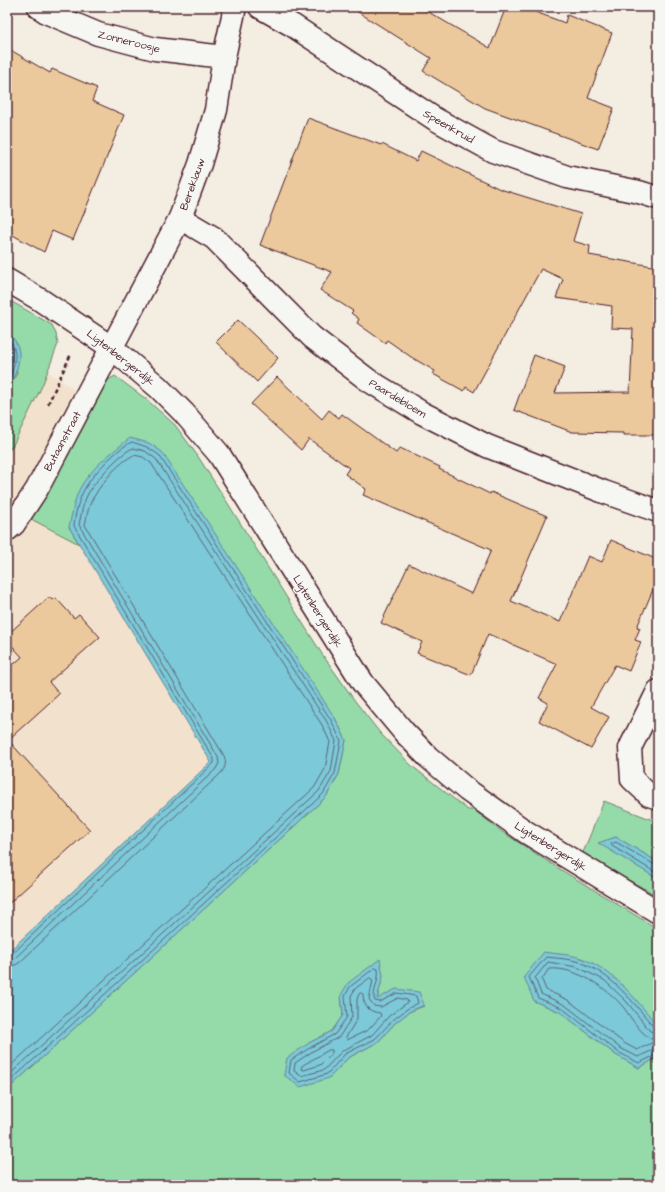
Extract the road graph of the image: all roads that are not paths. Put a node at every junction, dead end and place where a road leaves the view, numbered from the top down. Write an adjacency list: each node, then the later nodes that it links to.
1 (39, 7): 4 (street, Zonneroosje)
2 (235, 7): 4 (street, Bereklauw)
3 (260, 7): 5 (street, Speenkruid)
4 (224, 57): 6 (street, Bereklauw)
5 (658, 198)
6 (180, 218): 8 (street, Bereklauw); 9 (street, Paardebloem)
7 (7, 280): 8 (street, Ligtenbergerdijk)
8 (112, 348): 10 (street, Butaanstraat); 13 (street, Ligtenbergerdijk)
9 (658, 511)
10 (7, 530)
11 (658, 691): 12 (street)
12 (658, 798)
13 (658, 912)

